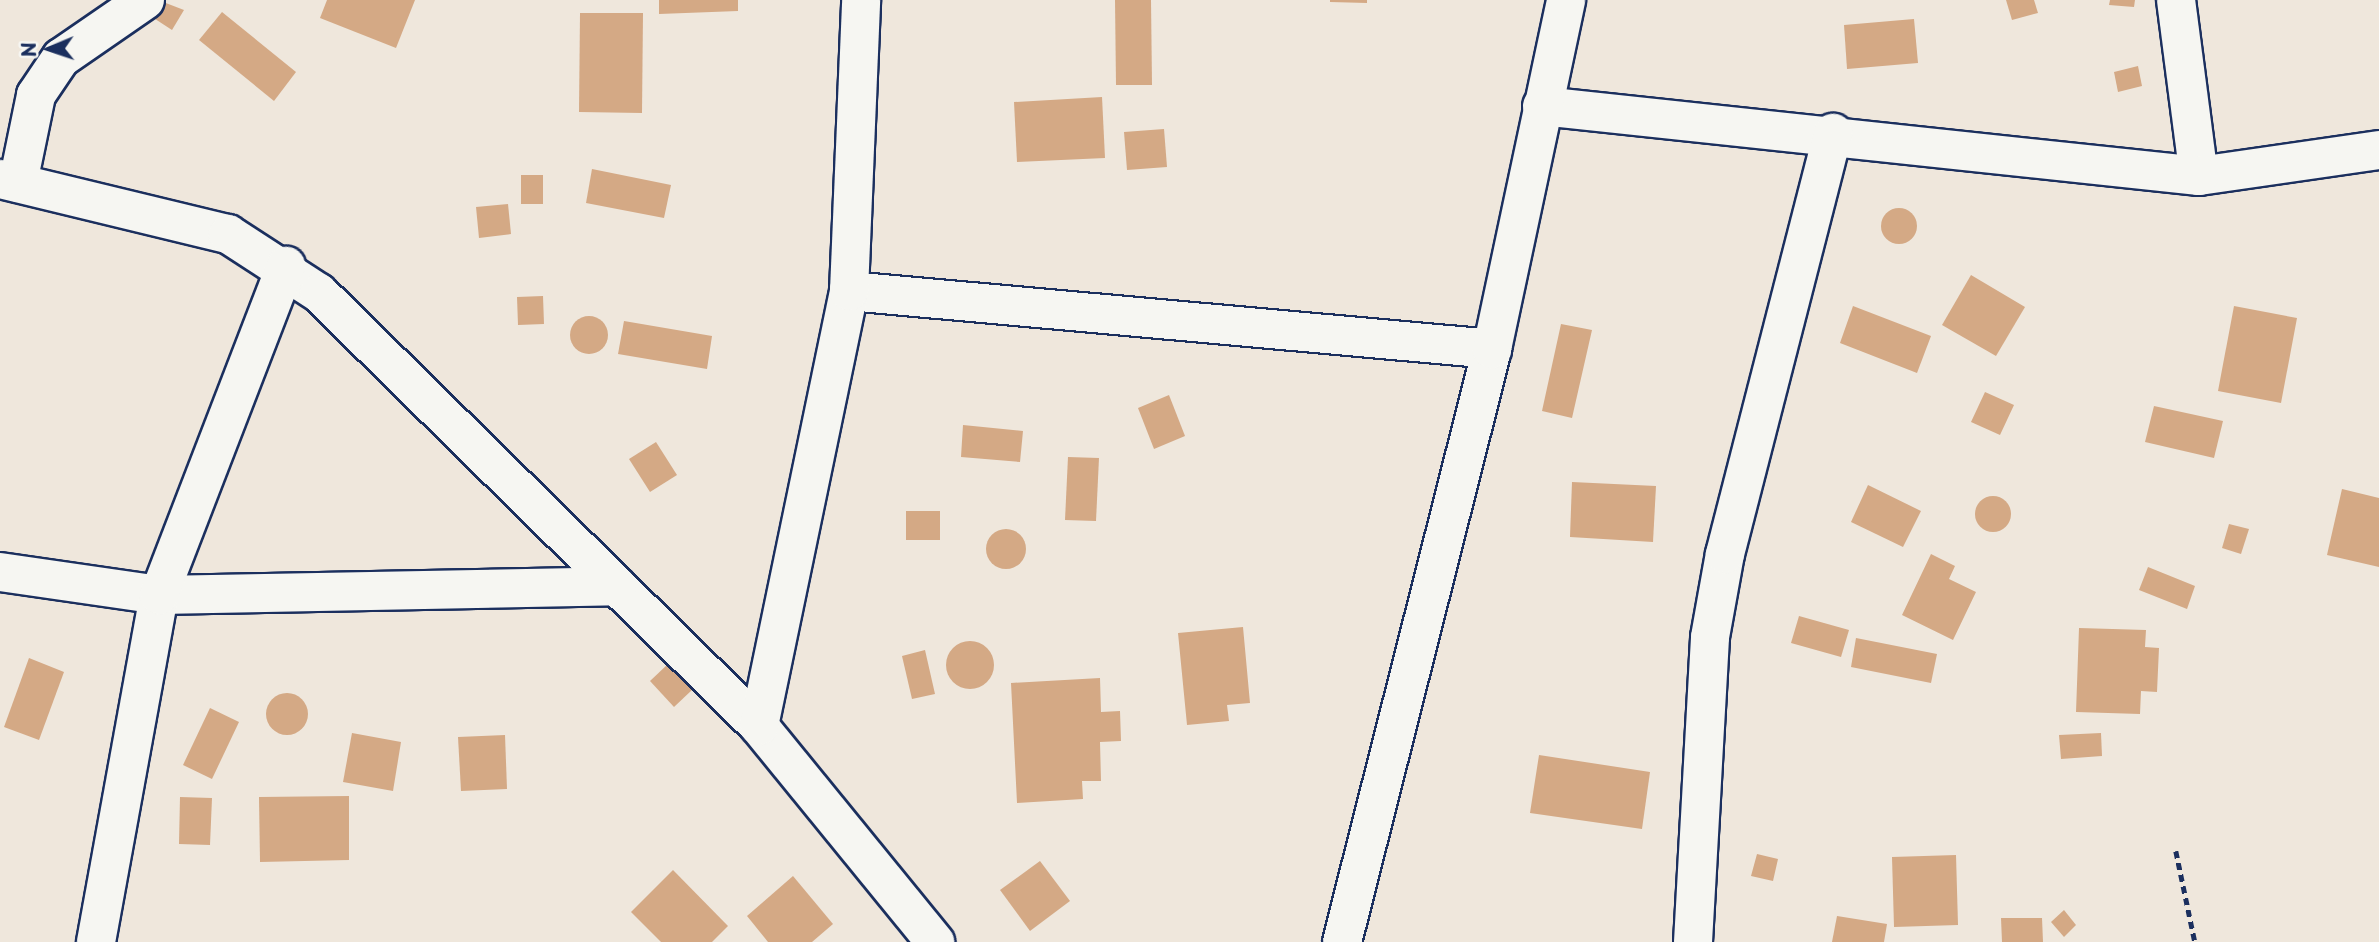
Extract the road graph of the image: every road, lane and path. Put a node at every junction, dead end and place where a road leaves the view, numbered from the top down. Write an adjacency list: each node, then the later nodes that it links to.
1 (145, 0): 9 (street)
2 (861, 0): 11 (street)
3 (1566, 0): 5 (street)
4 (2176, 0): 8 (street)
5 (1542, 106): 6 (street); 12 (street)
6 (1833, 133): 8 (street); 21 (street)
7 (2379, 150): 8 (street)
8 (2199, 176)
9 (9, 181): 10 (street)
10 (286, 266): 14 (street); 15 (street)
11 (849, 291): 12 (street); 16 (street)
12 (1492, 349): 20 (street)
13 (0, 572): 15 (street)
14 (617, 586): 15 (street); 16 (street)
15 (159, 594): 18 (street)
16 (759, 726): 19 (street)
17 (2176, 851): 22 (path)
18 (96, 942)
19 (935, 942)
20 (1342, 942)
21 (1693, 942)
22 (2194, 942)

